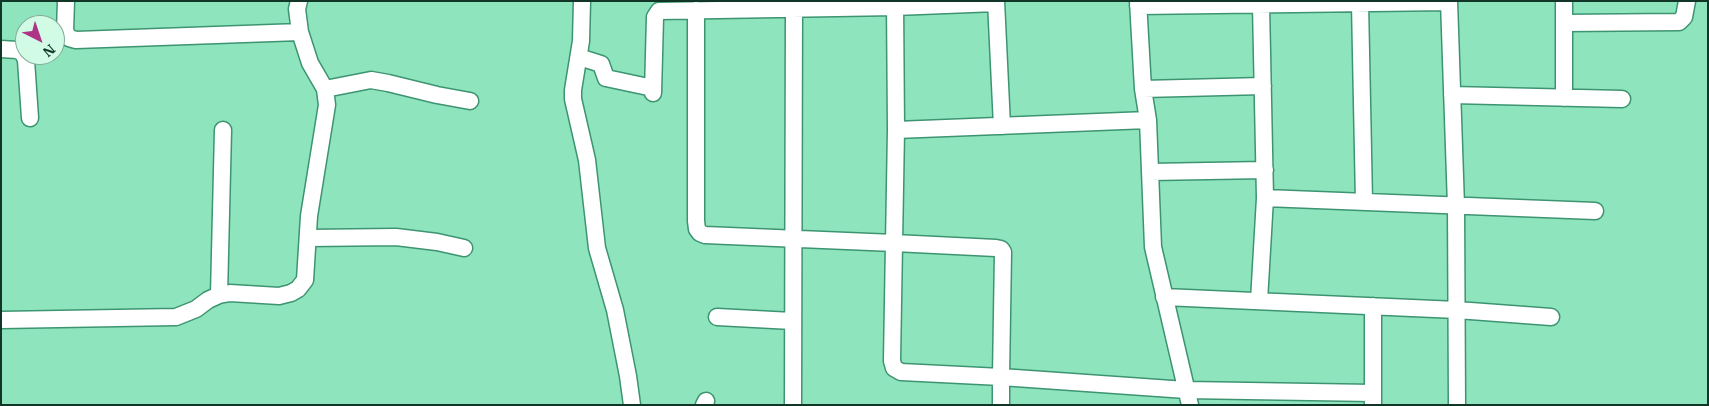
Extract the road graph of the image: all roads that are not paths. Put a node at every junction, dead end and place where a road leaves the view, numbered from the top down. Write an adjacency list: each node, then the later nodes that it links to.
1 (66, 1): 15 (street)
2 (299, 1): 15 (street)
3 (582, 1): 17 (street)
4 (1564, 1): 14 (street)
5 (1687, 1): 14 (street)
6 (996, 2): 9 (street); 27 (street)
7 (1449, 2): 8 (street); 21 (street)
8 (1360, 3): 12 (street); 33 (street)
9 (895, 4): 11 (street); 29 (street)
10 (1138, 4): 12 (street); 20 (street)
11 (794, 5): 13 (street); 37 (street)
12 (1261, 5): 18 (street)
13 (696, 10): 17 (street); 37 (street)
14 (1564, 23): 22 (street)
15 (300, 32): 19 (street)
16 (1, 49): 25 (street)
17 (579, 56): 53 (street)
18 (1263, 86): 20 (street); 30 (street)
19 (325, 89): 24 (street); 36 (street)
20 (1143, 89): 26 (street)
21 (1452, 95): 22 (street); 34 (street)
22 (1564, 98): 23 (street)
23 (1622, 99)
24 (470, 101)
25 (30, 118)
26 (1148, 120): 27 (street); 31 (street)
27 (1002, 126): 29 (street)
28 (223, 130): 40 (street)
29 (896, 130): 38 (street)
30 (1265, 170): 31 (street); 32 (street)
31 (1150, 172): 41 (street)
32 (1265, 198): 33 (street); 42 (street)
33 (1364, 202): 34 (street)
34 (1456, 206): 35 (street); 44 (street)
35 (1594, 212)
36 (308, 238): 39 (street); 40 (street)
37 (793, 239): 38 (street); 48 (street)
38 (894, 243): 49 (street); 49 (street)
39 (464, 248)
40 (219, 294): 47 (street)
41 (1164, 297): 42 (street); 50 (street)
42 (1259, 301): 43 (street)
43 (1373, 306): 44 (street); 52 (street)
44 (1457, 310): 46 (street); 56 (street)
45 (717, 317): 48 (street)
46 (1551, 317)
47 (1, 320)
48 (792, 321): 54 (street)
49 (1001, 377): 50 (street); 55 (street)
50 (1188, 397): 51 (street)
51 (1297, 398): 52 (street)
52 (1373, 399)
53 (632, 405)
54 (793, 405)
55 (1001, 405)
56 (1457, 405)

